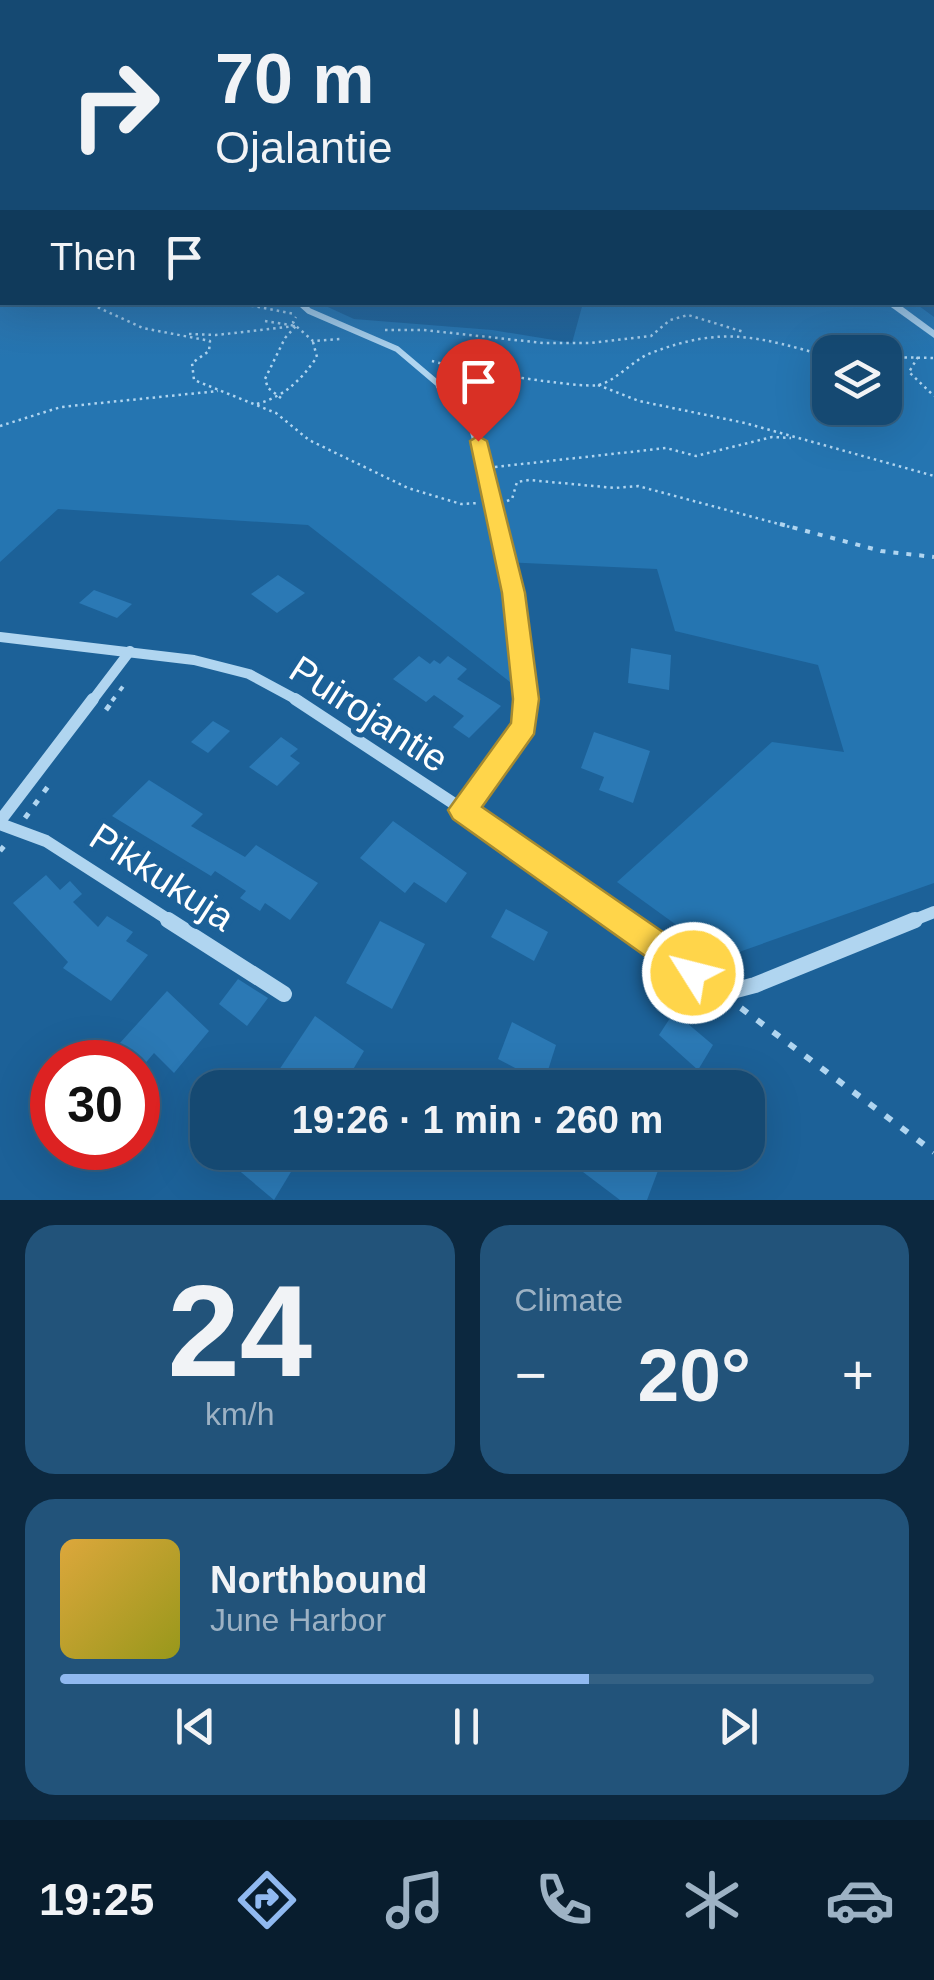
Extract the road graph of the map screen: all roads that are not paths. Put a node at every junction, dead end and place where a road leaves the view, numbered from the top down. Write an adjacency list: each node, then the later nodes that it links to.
1 (305, 305): 6 (street)
2 (893, 305): 3 (street)
3 (934, 335)
4 (0, 637): 5 (street, Puirojantie)
5 (130, 651): 6 (street, Puirojantie); 7 (street)
6 (463, 810): 8 (street, Puirojantie)
7 (0, 822): 9 (street, Pikkukuja)
8 (934, 912)
9 (284, 994)

